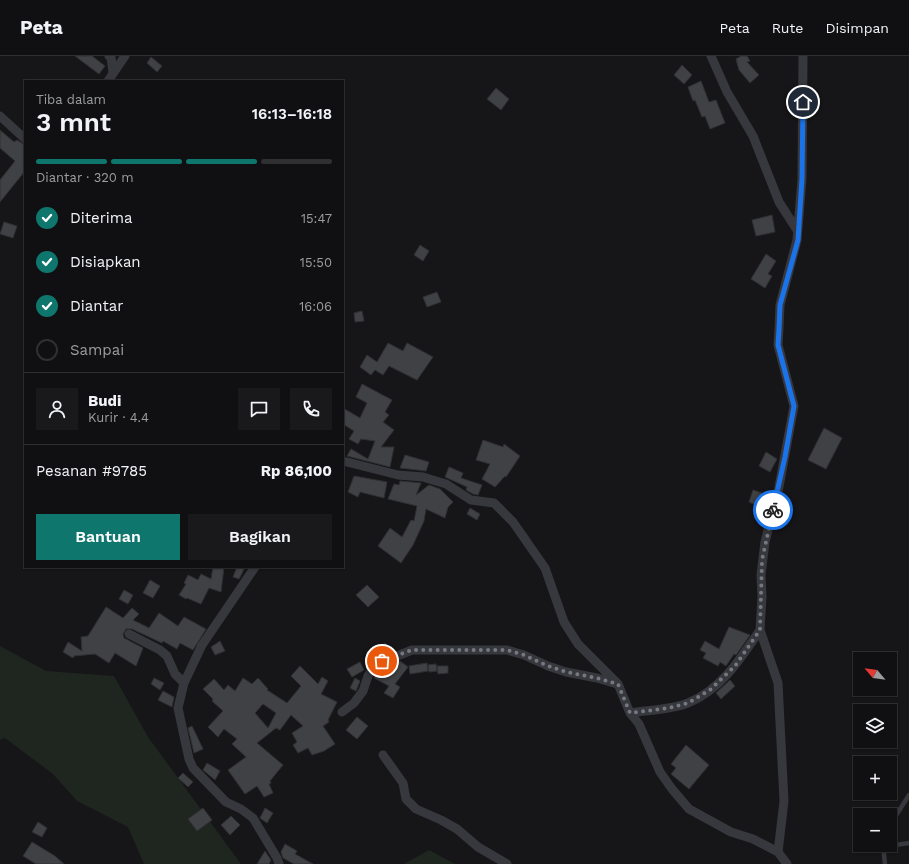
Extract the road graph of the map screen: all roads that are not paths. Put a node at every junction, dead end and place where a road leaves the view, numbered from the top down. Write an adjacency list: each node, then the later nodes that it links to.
1 (109, 56): 5 (street)
2 (125, 56): 5 (street)
3 (711, 56): 8 (street)
4 (803, 56): 8 (street)
5 (111, 77)
6 (0, 116): 7 (street)
7 (24, 138)
8 (797, 230): 13 (street)
9 (344, 461): 11 (street)
10 (344, 466): 11 (street)
11 (364, 467): 16 (street)
12 (254, 568): 15 (street)
13 (760, 630): 18 (street); 24 (street)
14 (130, 634): 15 (street)
15 (184, 683): 26 (street)
16 (618, 684): 17 (street); 18 (street)
17 (342, 712)
18 (630, 713): 24 (street)
19 (383, 755): 27 (street)
20 (909, 795): 21 (lane)
21 (897, 814)
22 (909, 843): 23 (lane)
23 (897, 844)
24 (778, 852): 28 (street)
25 (884, 852): 29 (lane)
26 (279, 864)
27 (507, 864)
28 (787, 864)
29 (885, 864)

